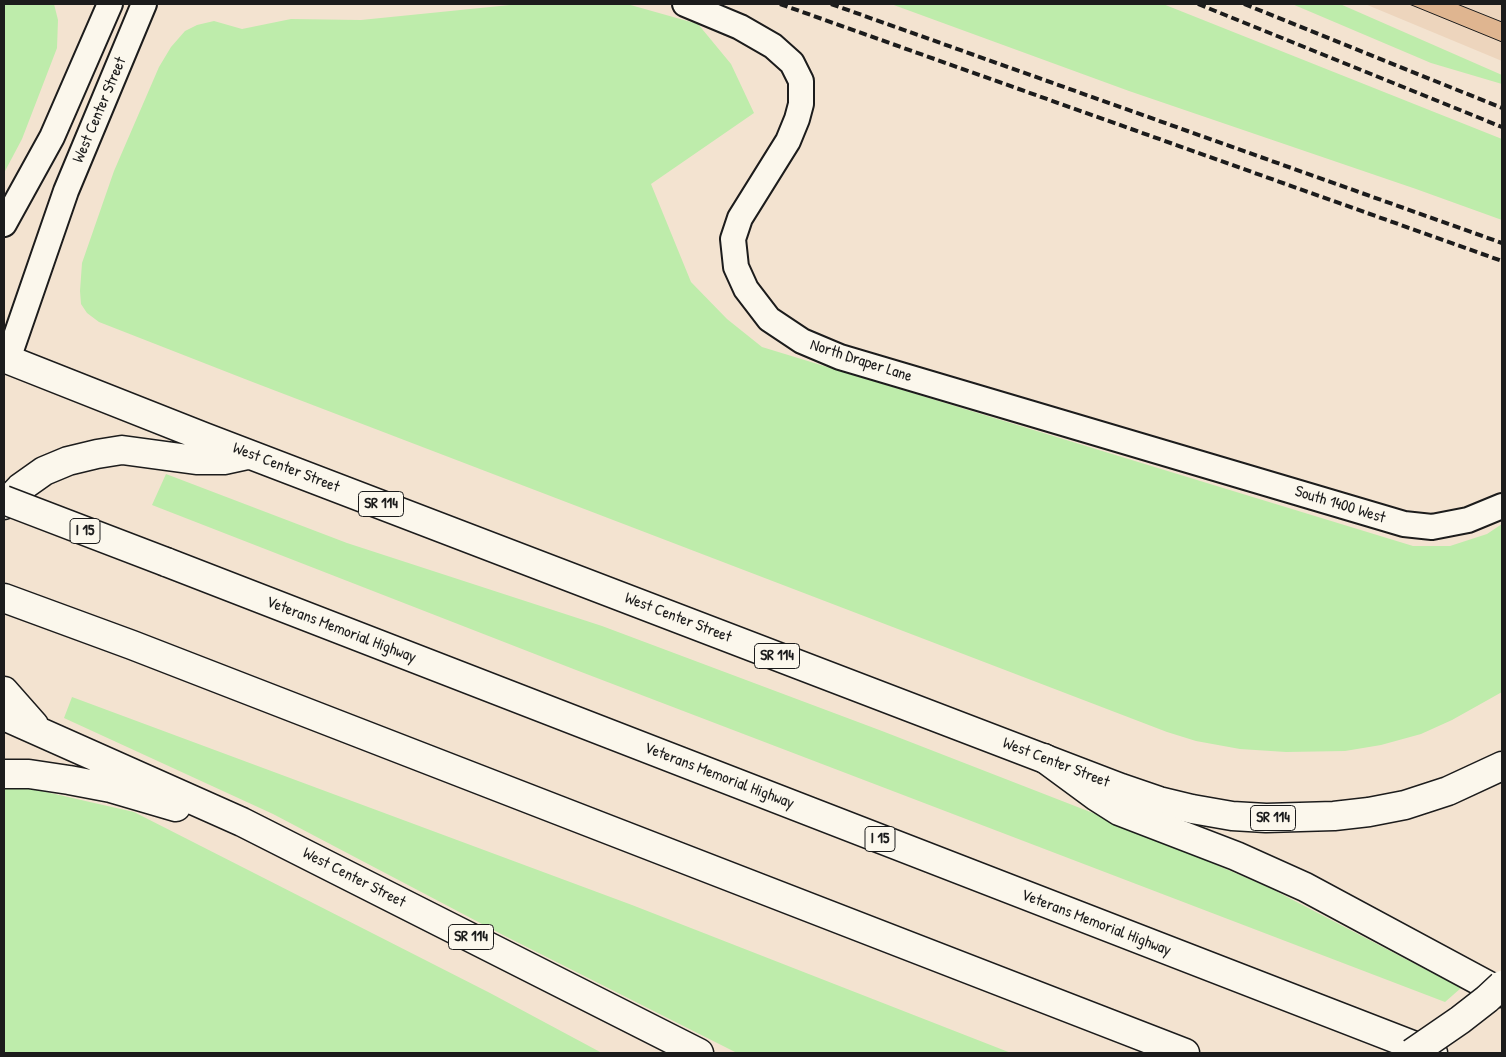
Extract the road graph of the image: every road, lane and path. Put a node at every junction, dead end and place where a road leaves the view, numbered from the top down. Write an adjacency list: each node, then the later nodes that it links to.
1 (110, 4): 4 (street, West Center Street)
2 (144, 4): 5 (street, West Center Street)
3 (685, 4): 7 (street, North Draper Lane)
4 (4, 224)
5 (5, 362): 6 (main road, West Center Street / SR 114)
6 (251, 454): 9 (main road); 15 (main road, West Center Street / SR 114)
7 (1178, 457): 10 (street, South 1400 West)
8 (4, 500): 24 (main road, Veterans Memorial Highway / I 15, bridge)
9 (4, 505)
10 (1502, 506)
11 (4, 598): 22 (main road)
12 (4, 691): 14 (main road)
13 (4, 716): 14 (main road, West Center Street)
14 (40, 731): 18 (main road, West Center Street)
15 (1044, 758): 16 (main road, West Center Street / SR 114); 20 (main road)
16 (1502, 766)
17 (4, 774): 18 (main road, SR 114)
18 (242, 822): 21 (main road, West Center Street / SR 114)
19 (1502, 985): 23 (main road, bridge)
20 (1502, 993)
21 (699, 1053)
22 (1184, 1053)
23 (1412, 1053)
24 (1433, 1053)

